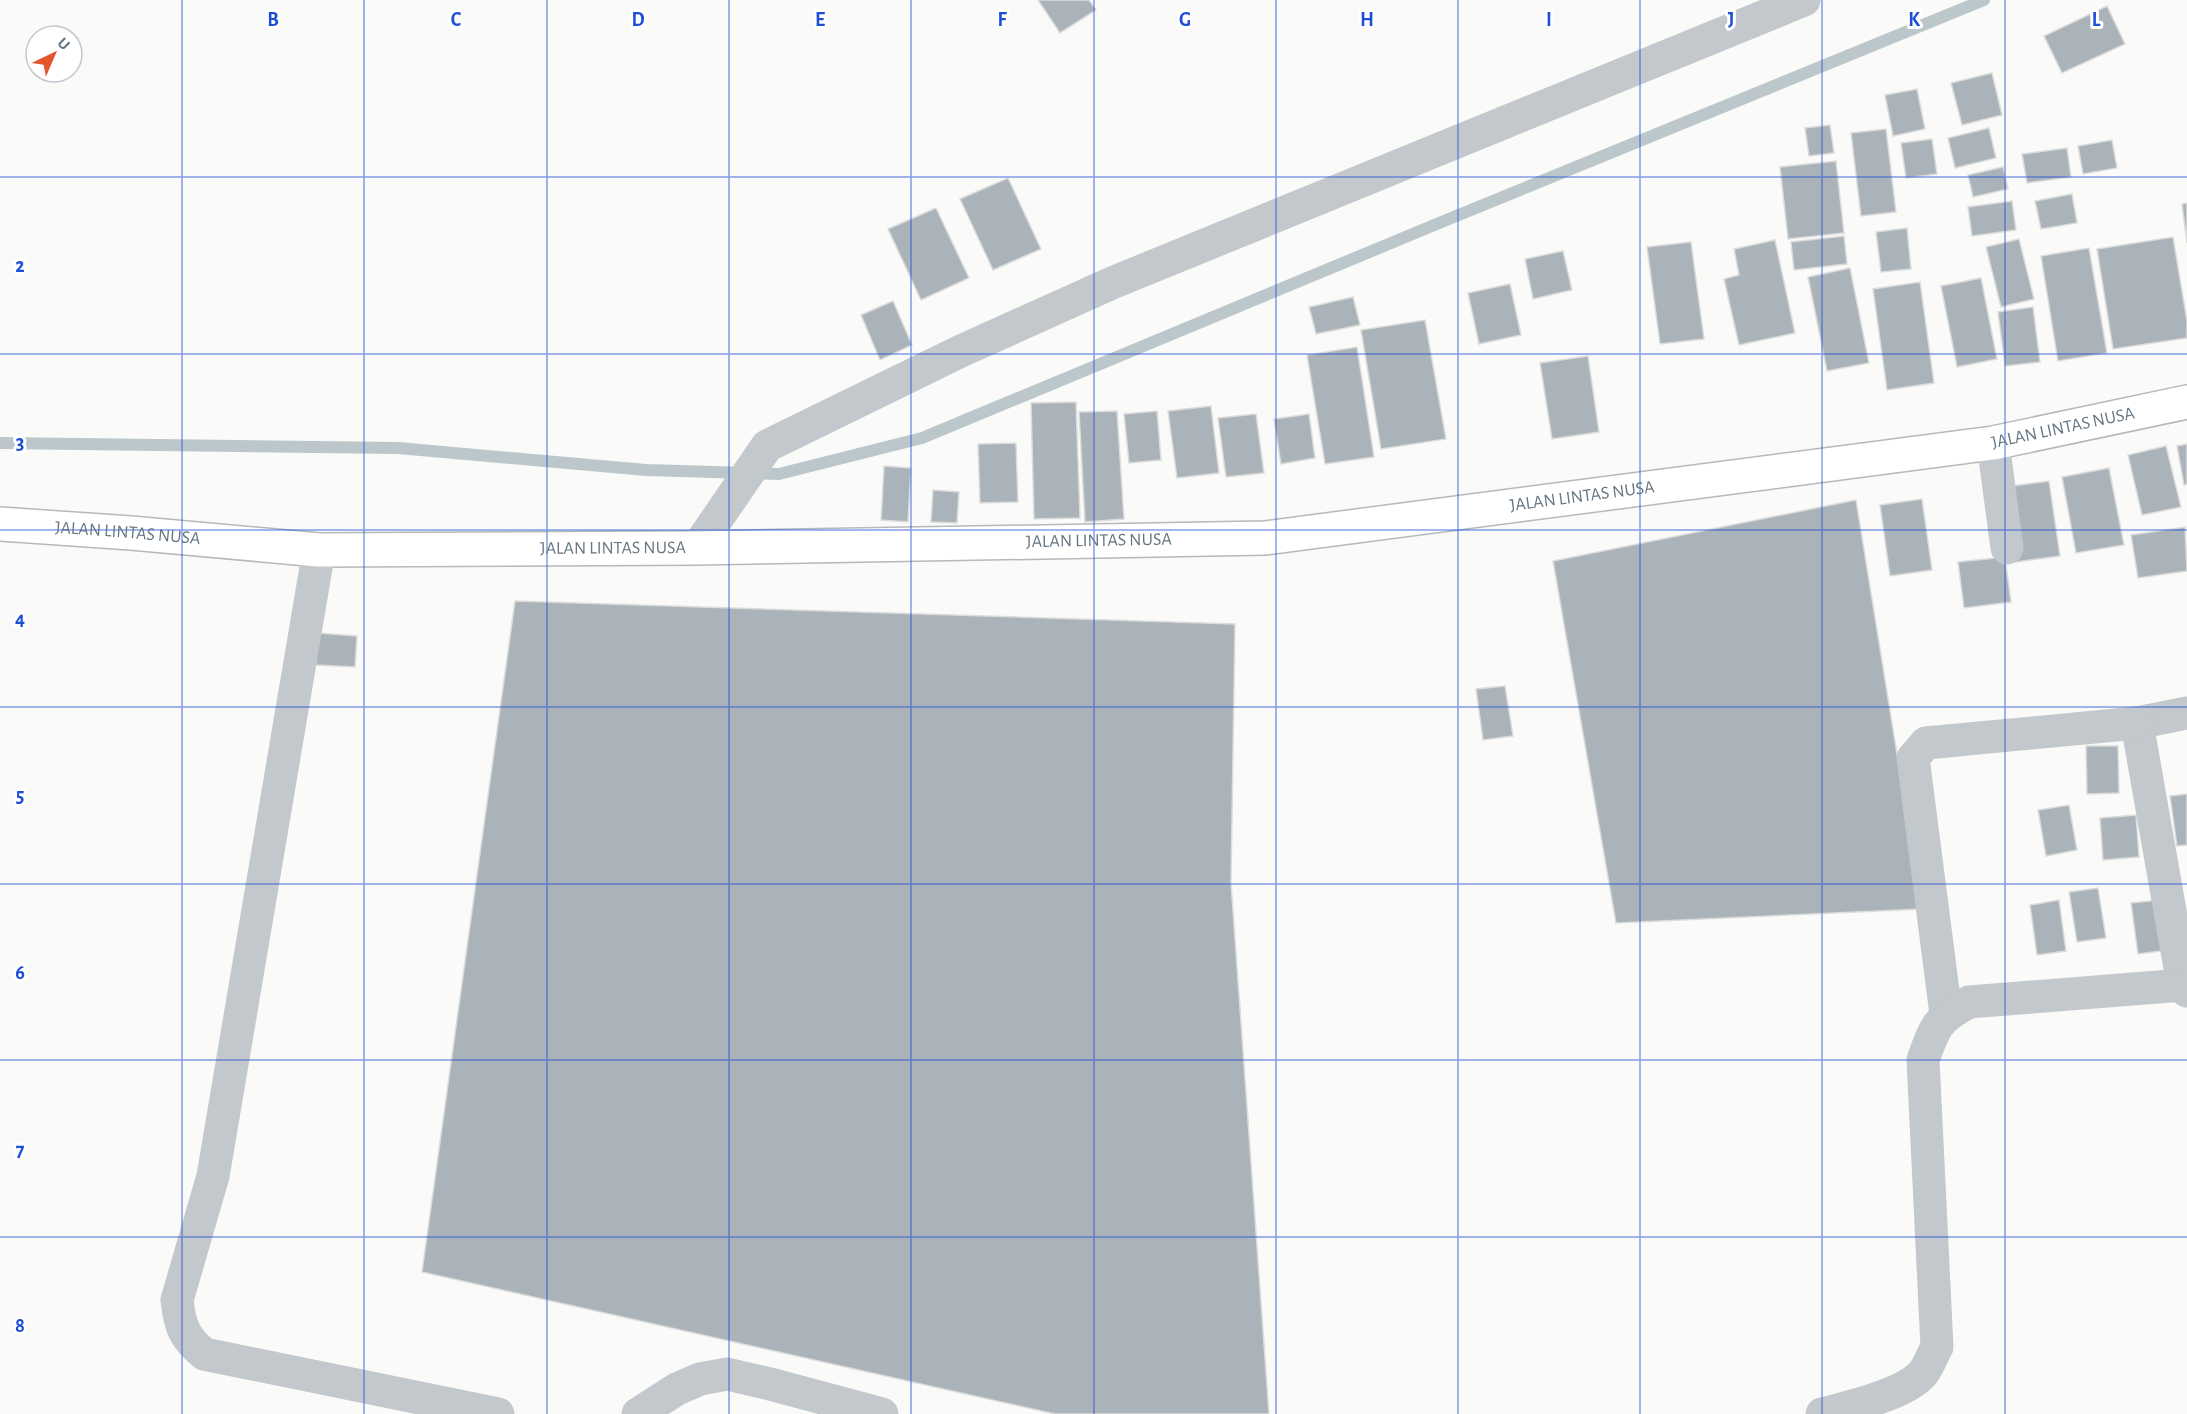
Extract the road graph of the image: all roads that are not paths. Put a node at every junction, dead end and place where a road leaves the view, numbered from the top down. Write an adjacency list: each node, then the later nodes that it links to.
1 (1804, 0): 5 (street)
2 (2187, 402): 3 (highway, JALAN LINTAS NUSA)
3 (1993, 443): 5 (highway, JALAN LINTAS NUSA); 6 (street)
4 (0, 524): 7 (highway, JALAN LINTAS NUSA)
5 (697, 548): 7 (highway, JALAN LINTAS NUSA)
6 (2007, 548)
7 (319, 550): 12 (street)
8 (2187, 713): 9 (street)
9 (2137, 723): 10 (street); 11 (street)
10 (2185, 988): 11 (street)
11 (1946, 1014): 15 (street)
12 (498, 1414)
13 (638, 1414): 14 (street)
14 (882, 1414)
15 (1822, 1414)

